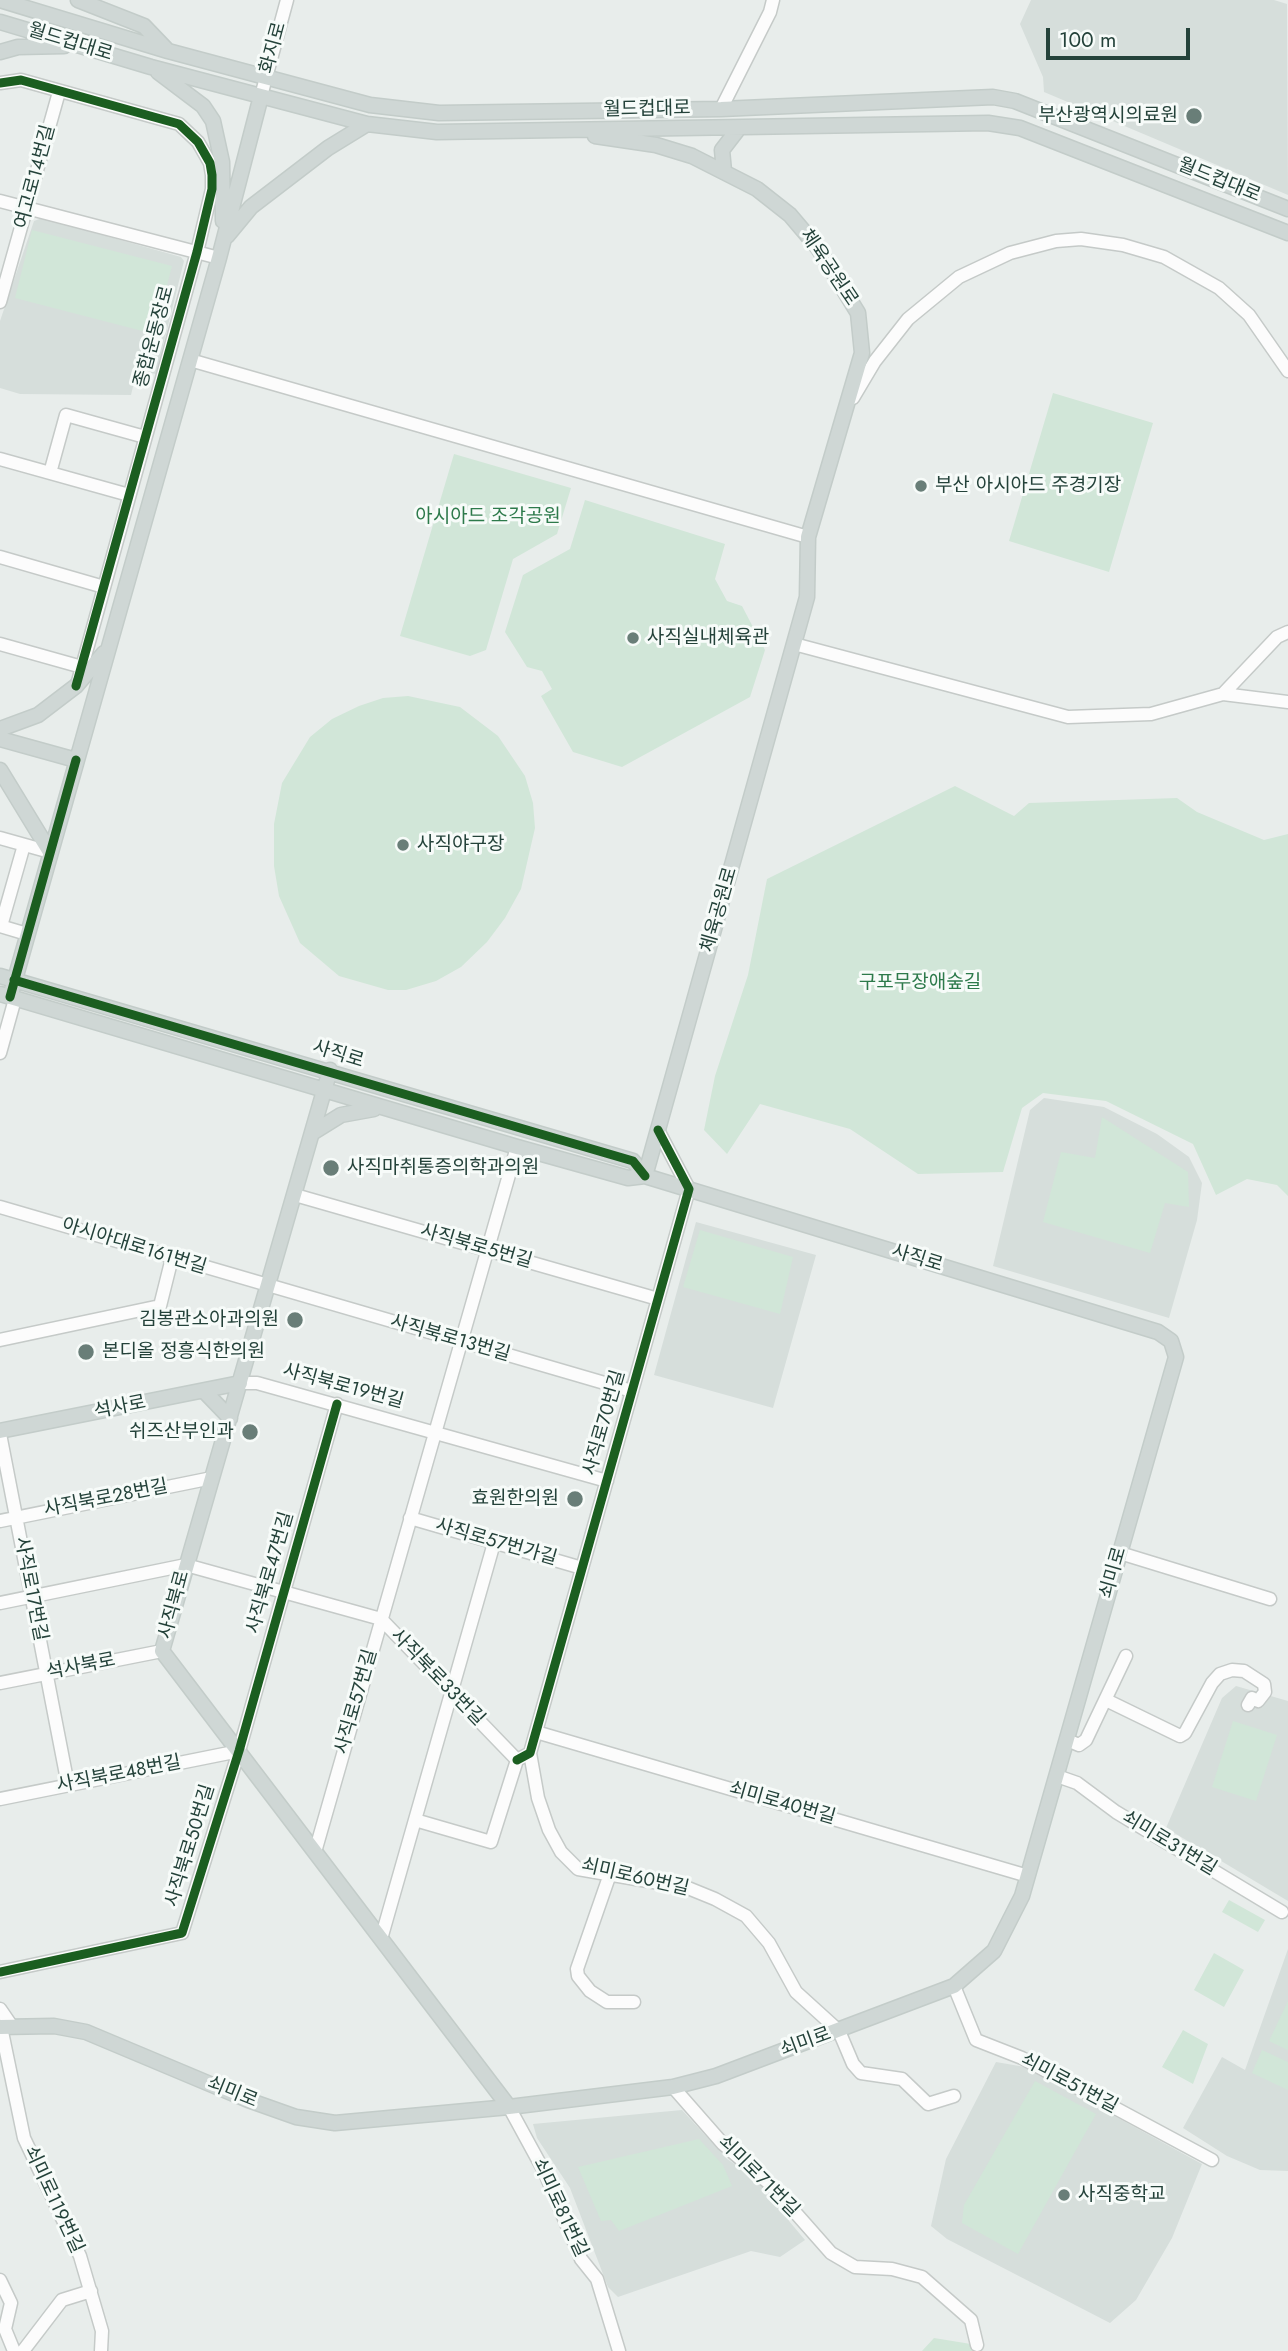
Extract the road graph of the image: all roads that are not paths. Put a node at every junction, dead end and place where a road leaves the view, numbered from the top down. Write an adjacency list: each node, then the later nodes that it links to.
1 (0, 0): 7 (main road, 월드컵대로)
2 (78, 0): 7 (main road)
3 (287, 0): 10 (street, 화지로)
4 (773, 0): 14 (street)
5 (0, 22): 6 (main road, 월드컵대로)
6 (79, 45): 8 (main road); 9 (main road, 월드컵대로)
7 (168, 51): 10 (main road, 월드컵대로)
8 (0, 52)
9 (151, 67): 13 (main road, 월드컵대로); 23 (main road)
10 (266, 78): 13 (street, 화지로); 14 (main road, 월드컵대로)
11 (0, 83): 12 (street, 종합운동장로)
12 (60, 92): 20 (street, 여고로14번길); 24 (street, 종합운동장로)
13 (261, 96): 15 (main road, 월드컵대로); 23 (main road, 종합운동장로)
14 (721, 109): 21 (main road, 월드컵대로)
15 (367, 124): 17 (main road, 월드컵대로); 23 (main road)
16 (739, 128): 17 (main road, 월드컵대로); 18 (main road); 22 (main road, 월드컵대로)
17 (565, 130): 18 (main road, 체육공원로)
18 (724, 171): 29 (main road, 체육공원로)
19 (0, 201): 20 (street)
20 (28, 208): 24 (street); 26 (street, 여고로14번길)
21 (1288, 209)
22 (1288, 233)
23 (224, 240): 25 (main road, 종합운동장로)
24 (197, 252): 25 (street); 30 (street, 종합운동장로)
25 (219, 258): 27 (main road, 종합운동장로)
26 (0, 302)
27 (190, 360): 34 (street); 40 (main road, 종합운동장로)
28 (1288, 371): 29 (street)
29 (850, 403): 34 (main road, 체육공원로)
30 (145, 437): 32 (street); 33 (street, 종합운동장로)
31 (0, 459): 32 (street)
32 (50, 473): 33 (street)
33 (129, 495): 36 (street, 종합운동장로)
34 (808, 537): 39 (main road, 체육공원로)
35 (0, 557): 36 (street)
36 (104, 587): 41 (street, 종합운동장로)
37 (1288, 632): 43 (street)
38 (0, 644): 41 (street)
39 (794, 644): 43 (street); 60 (main road, 체육공원로)
40 (107, 649): 42 (main road); 47 (main road, 종합운동장로)
41 (82, 667): 42 (street, 종합운동장로)
42 (76, 686): 45 (main road)
43 (1223, 694): 44 (street)
44 (1288, 702)
45 (0, 729)
46 (0, 739): 47 (main road)
47 (76, 760): 51 (main road, 종합운동장로)
48 (0, 771): 51 (main road)
49 (0, 838): 50 (street)
50 (24, 845): 51 (street); 52 (street)
51 (50, 852): 53 (main road, 종합운동장로)
52 (0, 926): 53 (street)
53 (27, 934): 54 (main road, 종합운동장로)
54 (7, 978): 55 (main road, 종합운동장로); 57 (main road, 사직로)
55 (8, 997): 56 (street); 58 (main road, 사직로)
56 (0, 1054)
57 (330, 1070): 58 (main road, 사직북로); 63 (main road, 사직로)
58 (324, 1090): 59 (main road, 사직로); 61 (main road, 사직북로)
59 (390, 1109): 61 (main road); 62 (main road, 사직로)
60 (658, 1130): 63 (main road, 체육공원로); 64 (street)
61 (312, 1133): 65 (main road, 사직북로)
62 (517, 1147): 63 (main road, 사직로); 67 (street, 사직로57번길)
63 (645, 1176): 64 (main road, 사직로)
64 (689, 1189): 70 (street, 사직로70번길); 73 (main road, 사직로)
65 (295, 1195): 67 (street, 사직북로5번길); 69 (main road, 사직북로)
66 (0, 1207): 68 (street, 아시아대로161번길)
67 (487, 1250): 70 (street, 사직북로5번길); 72 (street, 사직로57번길)
68 (172, 1258): 69 (street, 아시아대로161번길); 71 (street)
69 (268, 1287): 72 (street, 사직북로13번길); 74 (main road, 사직북로)
70 (658, 1299): 75 (street, 사직로70번길)
71 (0, 1340)
72 (461, 1342): 75 (street, 사직북로13번길); 79 (street, 사직로57번길)
73 (1176, 1357): 87 (main road, 쇠미로)
74 (240, 1383): 76 (main road, 석사로); 77 (street, 사직북로19번길); 78 (main road, 사직북로)
75 (632, 1391): 82 (street, 사직로70번길)
76 (205, 1392): 78 (main road); 80 (main road, 석사로)
77 (337, 1404): 79 (street, 사직북로19번길); 90 (street, 사직북로47번길)
78 (230, 1418): 81 (main road, 사직북로)
79 (435, 1430): 82 (street, 사직북로19번길); 84 (street, 사직로57번길)
80 (0, 1433): 83 (street, 사직로17번길)
81 (212, 1478): 83 (street, 사직북로28번길); 88 (main road, 사직북로)
82 (607, 1481): 89 (street, 사직로70번길)
83 (16, 1517): 85 (street, 사직북로28번길); 91 (street, 사직로17번길)
84 (410, 1518): 86 (street, 사직로57번가길); 94 (street, 사직로57번길)
85 (0, 1521)
86 (494, 1543): 89 (street, 사직로57번가길); 99 (street)
87 (1120, 1553): 92 (street); 103 (main road, 쇠미로)
88 (186, 1565): 90 (street, 사직북로33번길); 91 (street); 95 (main road, 사직북로)
89 (582, 1568): 102 (street, 사직로70번길)
90 (283, 1592): 94 (street, 사직북로33번길); 104 (street, 사직북로47번길)
91 (31, 1597): 93 (street); 97 (street, 사직로17번길)
92 (1270, 1599)
93 (0, 1603)
94 (381, 1619): 99 (street, 사직북로33번길); 111 (street, 사직로57번길)
95 (162, 1651): 97 (street, 석사북로); 104 (main road, 사직북로)
96 (1125, 1656): 100 (street)
97 (46, 1674): 98 (street, 석사북로); 108 (street, 사직로17번길)
98 (0, 1683)
99 (451, 1693): 106 (street, 사직북로33번길); 110 (street)
100 (1106, 1700): 101 (street); 103 (street)
101 (1248, 1705)
102 (536, 1732): 105 (street, 사직로70번길); 113 (street, 쇠미로40번길)
103 (1067, 1740): 107 (main road, 쇠미로)
104 (239, 1751): 108 (street, 사직북로48번길); 111 (main road, 사직북로); 116 (street, 사직북로50번길)
105 (530, 1754): 106 (street); 112 (street, 쇠미로60번길)
106 (516, 1760): 110 (street)
107 (1056, 1776): 113 (main road, 쇠미로); 114 (street, 쇠미로31번길)
108 (68, 1784): 109 (street, 사직북로48번길)
109 (0, 1799)
110 (415, 1820): 115 (street)
111 (315, 1852): 115 (main road, 사직북로)
112 (610, 1874): 118 (street); 121 (street, 쇠미로60번길)
113 (1028, 1876): 117 (main road, 쇠미로)
114 (1282, 1912)
115 (381, 1940): 124 (main road, 사직북로)
116 (0, 1972)
117 (954, 1986): 121 (main road, 쇠미로); 125 (street, 쇠미로51번길)
118 (634, 2002)
119 (0, 2009): 120 (street)
120 (4, 2026): 124 (main road, 쇠미로); 127 (street, 쇠미로119번길)
121 (839, 2031): 122 (main road, 쇠미로); 123 (street)
122 (673, 2087): 124 (main road, 쇠미로); 128 (street, 쇠미로71번길)
123 (954, 2096)
124 (509, 2107): 132 (street, 쇠미로81번길)
125 (1212, 2160)
126 (0, 2280): 129 (street)
127 (91, 2291): 130 (street); 131 (street, 쇠미로119번길)
128 (977, 2345)
129 (14, 2351)
130 (23, 2351)
131 (101, 2351)
132 (619, 2351)

